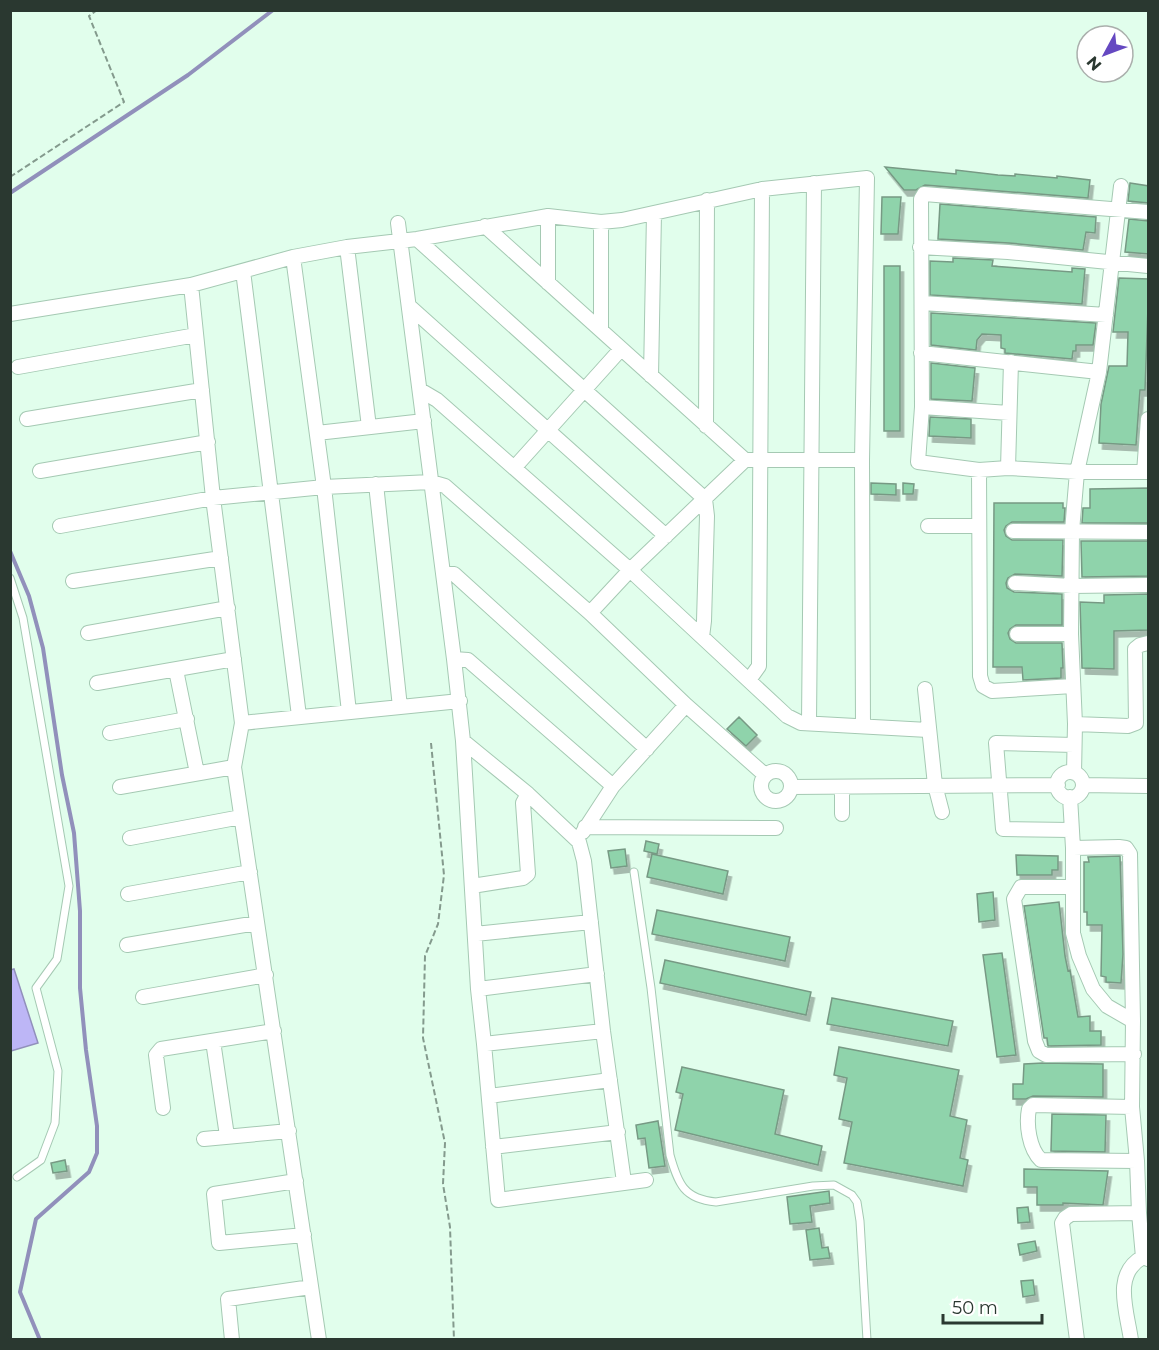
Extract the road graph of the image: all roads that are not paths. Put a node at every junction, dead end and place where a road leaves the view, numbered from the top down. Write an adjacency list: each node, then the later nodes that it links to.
1 (813, 183): 3 (street); 47 (street); 50 (street)
2 (1121, 186): 5 (street)
3 (762, 189): 4 (street); 49 (street)
4 (708, 200): 7 (street); 42 (street)
5 (1120, 210): 6 (street); 15 (street); 17 (street)
6 (1149, 212)
7 (654, 213): 9 (street); 33 (street)
8 (548, 216): 9 (street); 11 (street); 20 (street)
9 (601, 222): 26 (street)
10 (398, 223): 13 (street)
11 (485, 226): 12 (street); 20 (street)
12 (417, 239): 13 (street); 36 (street)
13 (400, 241): 14 (street); 23 (street)
14 (347, 247): 16 (street); 43 (street)
15 (920, 247): 17 (street); 22 (street)
16 (293, 257): 19 (street); 45 (street)
17 (1112, 263): 18 (street); 25 (street)
18 (1149, 266)
19 (243, 271): 21 (street); 60 (street)
20 (548, 283): 26 (street)
21 (191, 285): 24 (street); 27 (street)
22 (922, 303): 25 (street); 29 (street)
23 (409, 306): 35 (street); 44 (street)
24 (10, 314)
25 (1106, 315): 32 (street)
26 (601, 330): 28 (street)
27 (196, 335): 31 (street); 34 (street)
28 (621, 349): 33 (street); 36 (street)
29 (921, 353): 30 (street); 37 (street)
30 (1011, 362): 32 (street); 38 (street)
31 (18, 367)
32 (1099, 372): 55 (street)
33 (651, 376): 42 (street)
34 (202, 390): 39 (street); 46 (street)
35 (420, 390): 41 (street); 51 (street)
36 (585, 390): 44 (street); 62 (street)
37 (922, 407): 38 (street); 53 (street)
38 (1009, 413): 52 (street)
39 (27, 419)
40 (1149, 419): 56 (street)
41 (424, 421): 43 (street); 57 (street)
42 (706, 426): 48 (street)
43 (369, 427): 45 (street)
44 (548, 431): 51 (street); 69 (street)
45 (317, 433): 59 (street)
46 (208, 442): 54 (street); 61 (street)
47 (812, 459): 49 (street); 50 (street); 99 (street)
48 (745, 460): 49 (street); 62 (street)
49 (760, 460): 88 (street)
50 (862, 460): 101 (street)
51 (514, 468): 71 (street)
52 (1008, 468): 53 (street); 55 (street)
53 (980, 470): 65 (street)
54 (40, 471)
55 (1077, 472): 56 (street); 67 (street)
56 (1147, 472)
57 (431, 482): 58 (street); 72 (street); 79 (street)
58 (376, 484): 59 (street); 94 (street)
59 (324, 487): 60 (street); 95 (street)
60 (271, 492): 61 (street); 96 (street)
61 (213, 498): 63 (street); 70 (street)
62 (705, 499): 69 (street); 83 (street)
63 (60, 526)
64 (928, 526): 65 (street)
65 (980, 526): 90 (street)
66 (1013, 531): 67 (street)
67 (1072, 531): 68 (street); 77 (street)
68 (1149, 532)
69 (666, 536): 71 (street)
70 (221, 558): 74 (street); 78 (street)
71 (630, 570): 79 (street); 83 (street)
72 (443, 573): 86 (street); 106 (street)
73 (10, 578): 160 (lane)
74 (73, 581)
75 (1015, 582): 77 (street)
76 (1149, 585): 77 (street)
77 (1072, 586): 81 (street)
78 (228, 608): 80 (street); 85 (street)
79 (590, 613): 93 (street)
80 (88, 633)
81 (1071, 633): 82 (street); 90 (street)
82 (1017, 634)
83 (702, 637): 88 (street)
84 (1149, 642): 100 (street)
85 (234, 659): 87 (street); 98 (street)
86 (454, 659): 92 (street); 115 (street)
87 (176, 670): 89 (street); 97 (street)
88 (749, 680): 99 (street)
89 (97, 683)
90 (1073, 686): 100 (street)
91 (924, 689): 102 (street)
92 (460, 701): 94 (street); 104 (street)
93 (686, 705): 106 (street); 110 (street)
94 (400, 707): 95 (street)
95 (350, 711): 96 (street)
96 (299, 716): 98 (street)
97 (187, 719): 103 (street); 109 (street)
98 (242, 723): 107 (street)
99 (809, 723): 101 (street)
100 (1075, 724): 105 (street)
101 (862, 726): 102 (street)
102 (928, 730): 111 (street)
103 (110, 733)
104 (463, 741): 120 (street); 133 (street)
105 (1074, 745): 108 (street); 112 (street)
106 (647, 749): 115 (street)
107 (234, 767): 109 (street); 125 (street)
108 (1074, 772): 113 (street); 114 (street)
109 (197, 773): 117 (street)
110 (765, 775): 118 (street); 123 (street)
111 (935, 785): 112 (street); 119 (street); 122 (street)
112 (1000, 785): 113 (street); 127 (street)
113 (1058, 785): 121 (street)
114 (1083, 785): 116 (street); 121 (street)
115 (613, 786): 126 (street)
116 (1149, 786)
117 (120, 787)
118 (790, 787): 119 (street); 123 (street)
119 (842, 787): 124 (street)
120 (528, 794): 129 (street); 133 (street)
121 (1070, 797): 127 (street)
122 (942, 812)
123 (775, 814): 126 (street)
124 (842, 814)
125 (241, 817): 128 (street); 131 (street)
126 (585, 827): 129 (street)
127 (1071, 830): 130 (street)
128 (130, 838)
129 (579, 842): 136 (street)
130 (1073, 848): 134 (street); 144 (street)
131 (250, 872): 135 (street); 137 (street)
132 (634, 872): 171 (lane)
133 (472, 885): 138 (street)
134 (1072, 887): 144 (street); 149 (street)
135 (128, 894)
136 (591, 922): 138 (street); 140 (street)
137 (257, 923): 139 (street); 141 (street)
138 (475, 934): 142 (street)
139 (127, 945)
140 (597, 974): 142 (street); 146 (street)
141 (266, 975): 143 (street); 145 (street)
142 (478, 989): 148 (street)
143 (143, 997)
144 (1132, 1021): 149 (street)
145 (274, 1031): 147 (street); 154 (street)
146 (603, 1031): 148 (street); 150 (street)
147 (213, 1041): 153 (street); 156 (street)
148 (484, 1044): 151 (street)
149 (1134, 1054): 152 (street)
150 (610, 1080): 151 (street); 155 (street)
151 (489, 1096): 158 (street)
152 (1132, 1107): 159 (street); 159 (street)
153 (163, 1108)
154 (289, 1131): 156 (street); 162 (street)
155 (618, 1132): 158 (street); 163 (street)
156 (227, 1136): 157 (street)
157 (204, 1139)
158 (493, 1147): 163 (street)
159 (1137, 1161): 164 (street)
160 (17, 1177)
161 (646, 1180): 163 (street)
162 (296, 1181): 165 (street); 165 (street)
163 (624, 1182)
164 (1139, 1213): 166 (street); 172 (street)
165 (304, 1234): 167 (street)
166 (1146, 1258): 173 (street)
167 (311, 1287): 168 (street); 169 (street)
168 (319, 1339): 170 (street)
169 (232, 1340)
170 (304, 1340)
171 (867, 1340)
172 (1077, 1340)
173 (1131, 1340)

